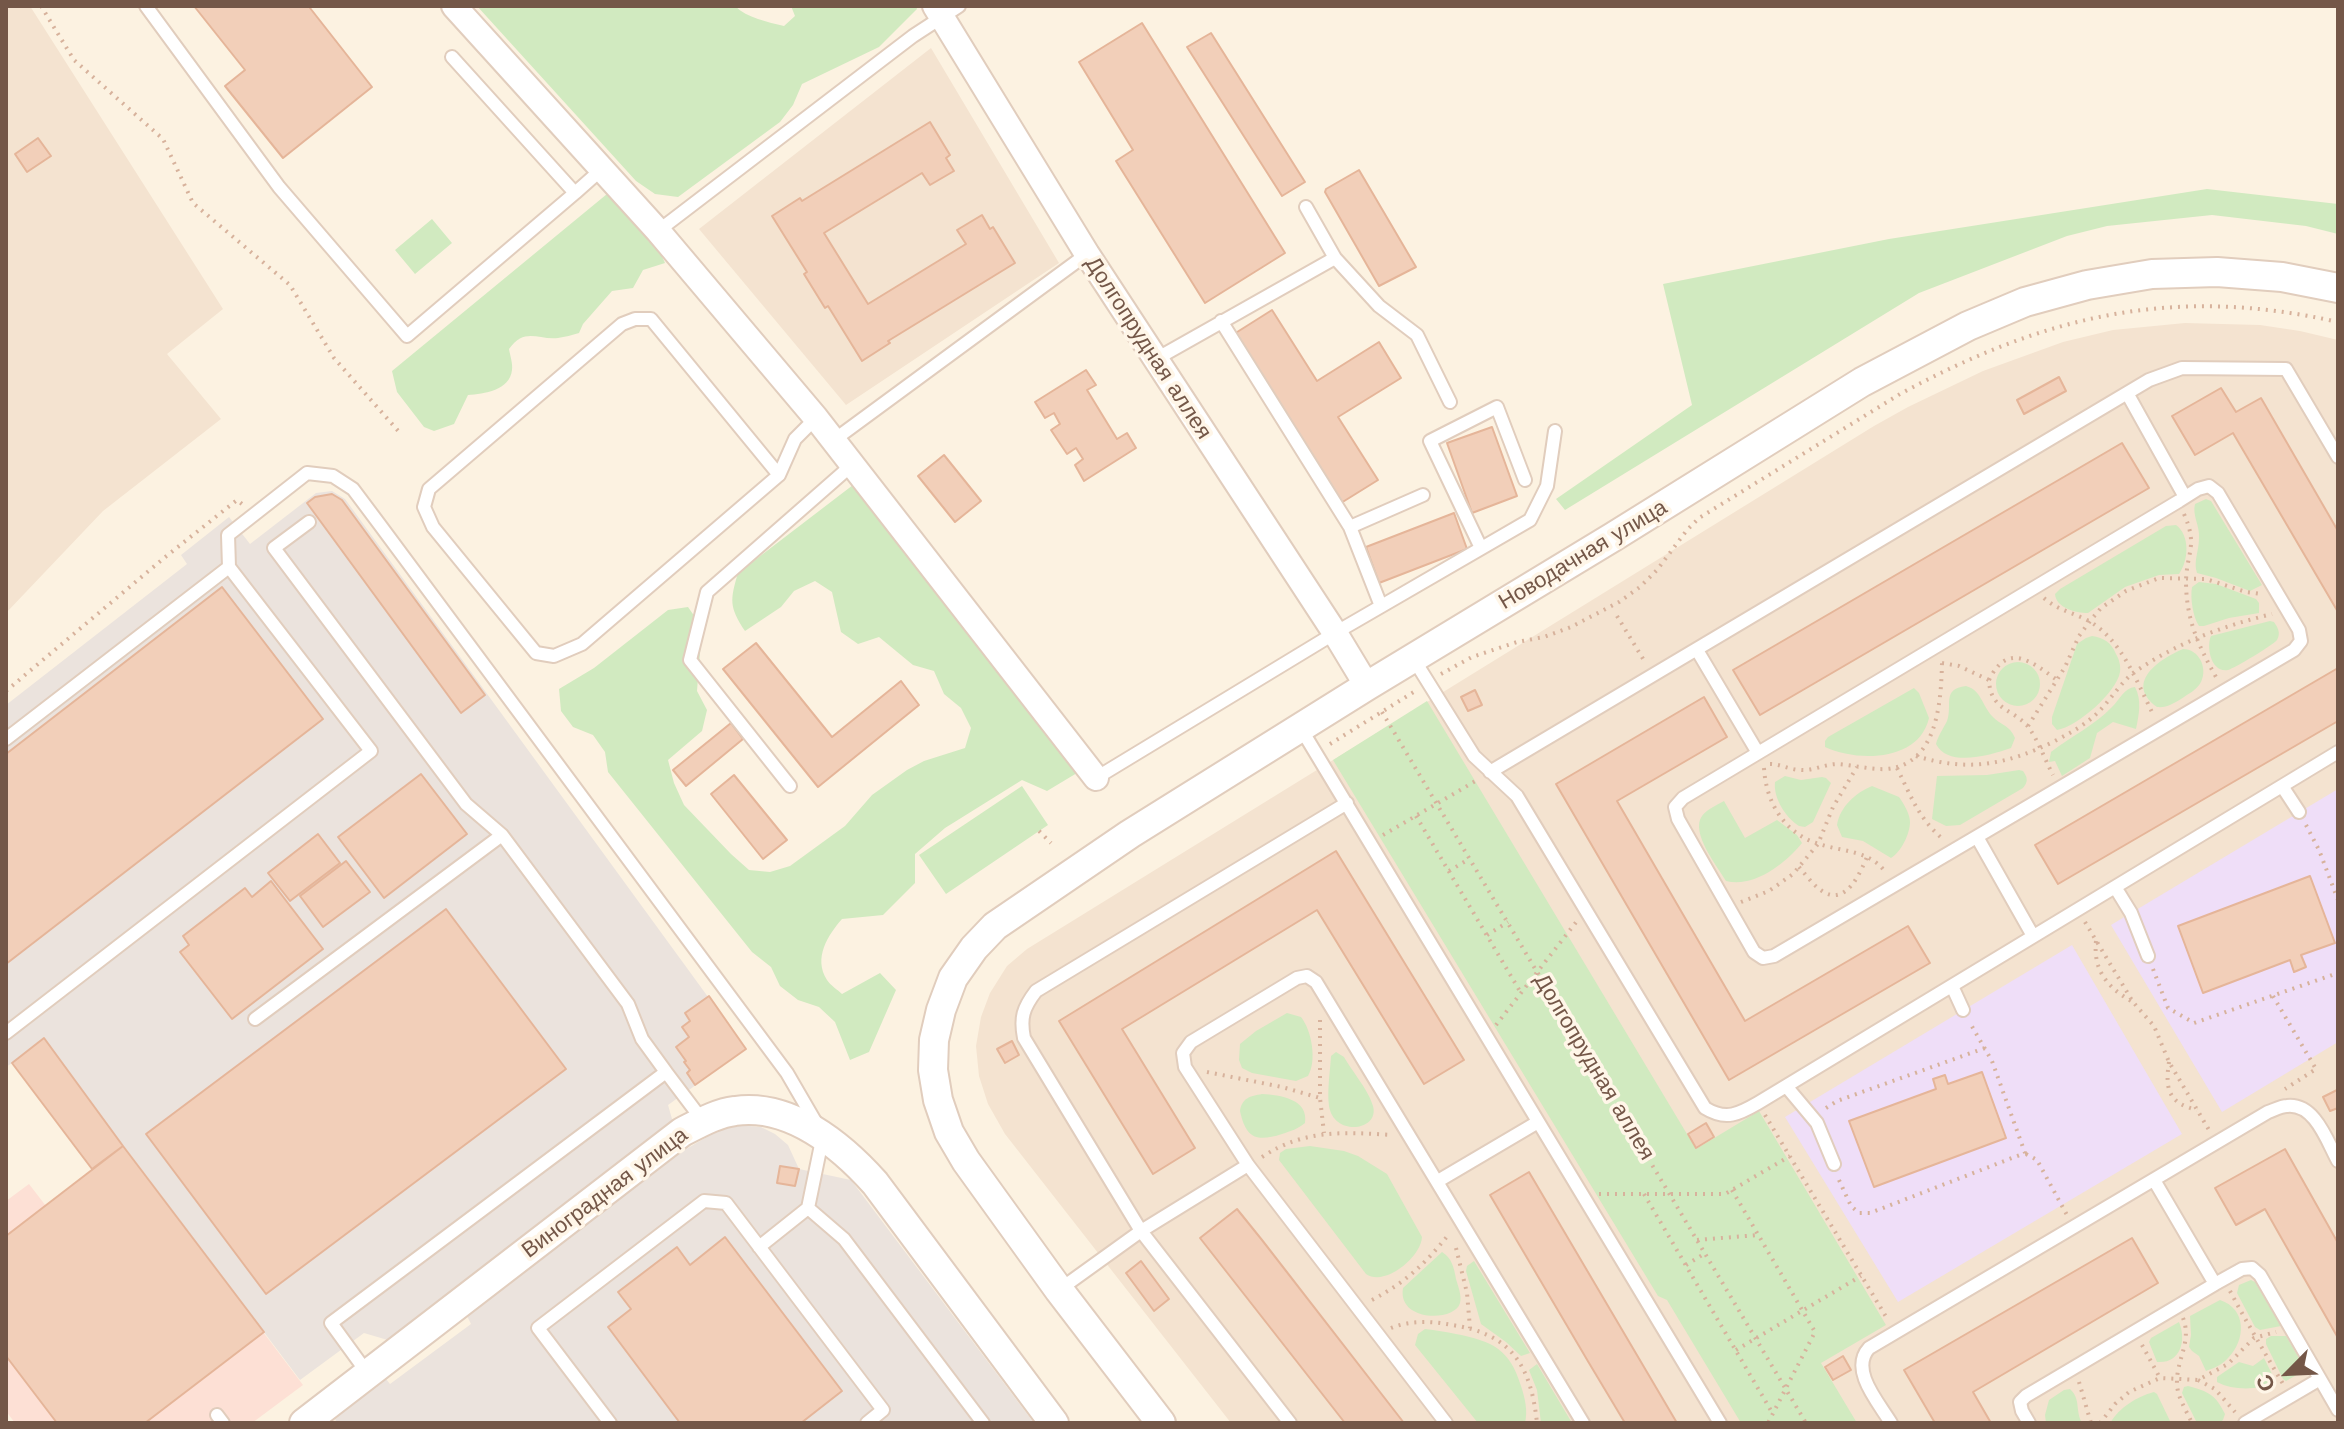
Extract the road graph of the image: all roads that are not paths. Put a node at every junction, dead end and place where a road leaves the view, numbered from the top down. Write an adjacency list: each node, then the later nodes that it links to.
1 (146, 6): 6 (lane)
2 (454, 6): 5 (street)
3 (945, 10): 8 (lane); 9 (street, Долгопрудная аллея)
4 (452, 57): 6 (lane)
5 (602, 169): 6 (lane); 8 (street)
6 (575, 193)
7 (1306, 207): 10 (lane)
8 (658, 231): 16 (street)
9 (1087, 254): 13 (street, Долгопрудная аллея); 18 (lane)
10 (1335, 258): 12 (lane); 15 (lane)
11 (2338, 288): 32 (street, Новодачная улица)
12 (1221, 321): 13 (lane); 26 (lane)
13 (1156, 359): 30 (street, Долгопрудная аллея)
14 (2127, 393): 19 (lane); 24 (lane); 31 (lane)
15 (1450, 402)
16 (816, 418): 18 (street); 21 (lane)
17 (1555, 431): 27 (lane)
18 (834, 440): 20 (street)
19 (2338, 457)
20 (853, 464): 39 (street); 40 (lane)
21 (779, 475): 21 (lane)
22 (1525, 480): 27 (lane)
23 (1423, 495): 26 (lane)
24 (2182, 499): 37 (lane); 45 (lane)
25 (309, 522): 44 (lane)
26 (1350, 527): 29 (lane)
27 (1481, 548): 29 (lane)
28 (229, 567): 35 (lane); 52 (lane); 57 (lane)
29 (1381, 606): 30 (lane)
30 (1335, 633): 33 (street, Долгопрудная аллея); 39 (lane)
31 (1697, 650): 37 (lane); 38 (lane)
32 (1413, 658): 33 (street, Новодачная улица); 38 (lane)
33 (1367, 686): 34 (street, Новодачная улица)
34 (1300, 727): 42 (lane); 67 (street, Новодачная улица)
35 (6, 739)
36 (2338, 752): 41 (lane)
37 (1758, 753): 45 (lane)
38 (1490, 772): 54 (lane)
39 (1096, 778)
40 (790, 786)
41 (2282, 786): 43 (lane); 46 (lane)
42 (1347, 803): 56 (lane); 64 (lane)
43 (2299, 812)
44 (502, 835): 51 (lane); 53 (lane)
45 (1977, 837): 47 (lane)
46 (2115, 887): 47 (lane); 48 (lane)
47 (2033, 936): 49 (lane)
48 (2148, 956)
49 (1952, 986): 50 (lane); 54 (lane)
50 (1963, 1010)
51 (255, 1019)
52 (6, 1033)
53 (666, 1072): 55 (lane); 68 (lane)
54 (1786, 1086): 59 (lane)
55 (703, 1121): 57 (street, Виноградная улица); 68 (street, Виноградная улица)
56 (1538, 1122): 62 (lane); 80 (lane)
57 (823, 1135): 63 (lane); 75 (street, Виноградная улица)
58 (2338, 1161): 61 (lane)
59 (1834, 1164)
60 (1248, 1165): 62 (lane); 64 (lane); 78 (lane)
61 (2154, 1180): 66 (lane); 81 (lane)
62 (1438, 1181): 79 (lane)
63 (808, 1208): 65 (lane); 74 (lane)
64 (1141, 1231): 67 (lane); 77 (lane)
65 (759, 1247): 72 (lane); 73 (lane)
66 (2220, 1282): 69 (lane); 82 (lane)
67 (1059, 1290): 76 (street, Новодачная улица)
68 (368, 1374): 71 (street, Виноградная улица)
69 (2320, 1379): 70 (lane); 83 (lane)
70 (2338, 1410)
71 (304, 1423)
72 (610, 1423)
73 (867, 1423)
74 (983, 1423)
75 (1054, 1423)
76 (1161, 1423)
77 (1290, 1423)
78 (1446, 1423)
79 (1583, 1423)
80 (1720, 1423)
81 (1891, 1423)
82 (2029, 1423)
83 (2245, 1423)

